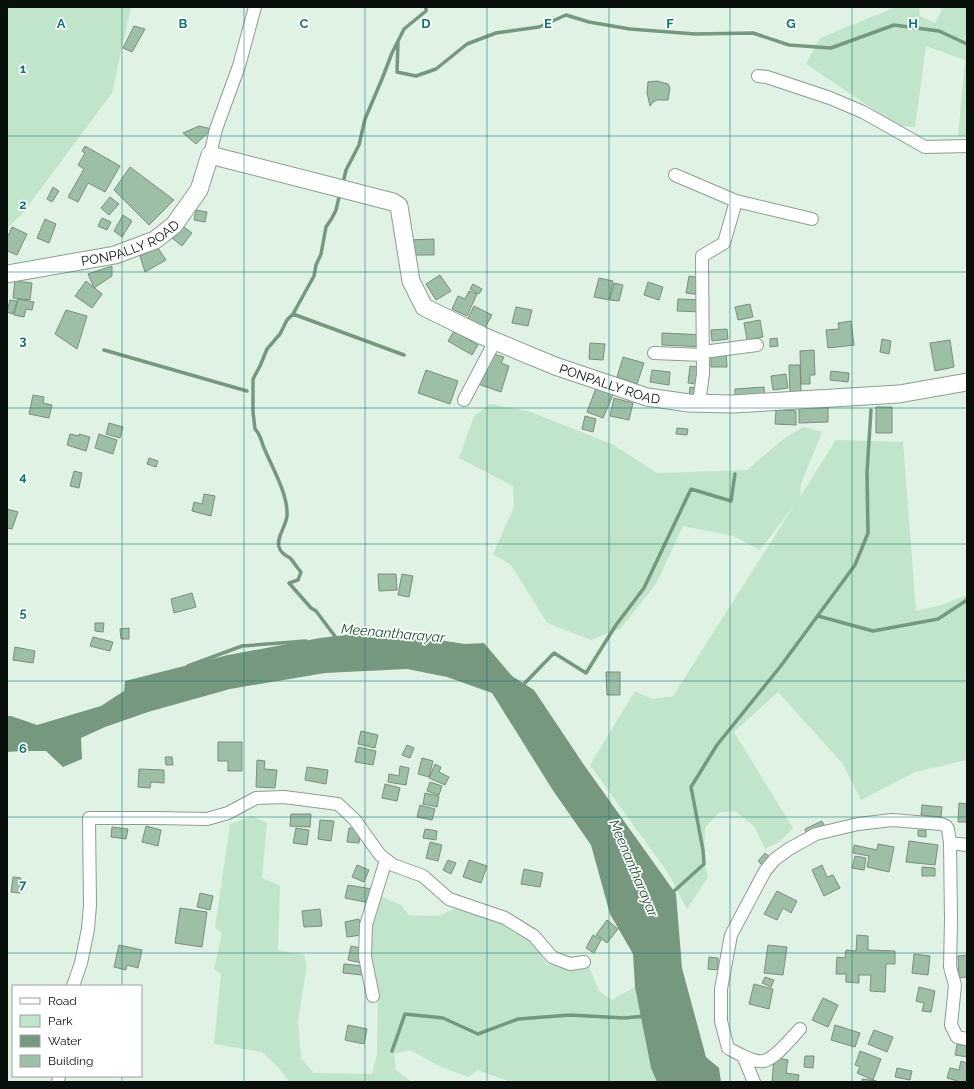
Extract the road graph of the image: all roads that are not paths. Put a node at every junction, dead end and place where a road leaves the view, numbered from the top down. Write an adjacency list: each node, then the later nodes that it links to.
1 (255, 7): 4 (street)
2 (758, 76): 3 (street)
3 (967, 146)
4 (210, 155): 8 (main road, PONPALLY ROAD); 9 (main road, PONPALLY ROAD)
5 (675, 175): 6 (street)
6 (736, 201): 7 (street); 12 (street)
7 (812, 219)
8 (7, 274)
9 (495, 341): 14 (street); 15 (main road, PONPALLY ROAD)
10 (757, 345): 12 (street)
11 (654, 353): 12 (street)
12 (703, 354): 15 (street)
13 (967, 382): 15 (main road, PONPALLY ROAD)
14 (464, 400)
15 (699, 403)
16 (950, 843): 17 (street); 23 (street); 24 (street)
17 (967, 844)
18 (386, 860): 19 (street); 20 (street); 21 (street)
19 (584, 962)
20 (73, 985)
21 (373, 996)
22 (800, 1029): 24 (street)
23 (967, 1040)
24 (744, 1058): 25 (street)
25 (754, 1082)

